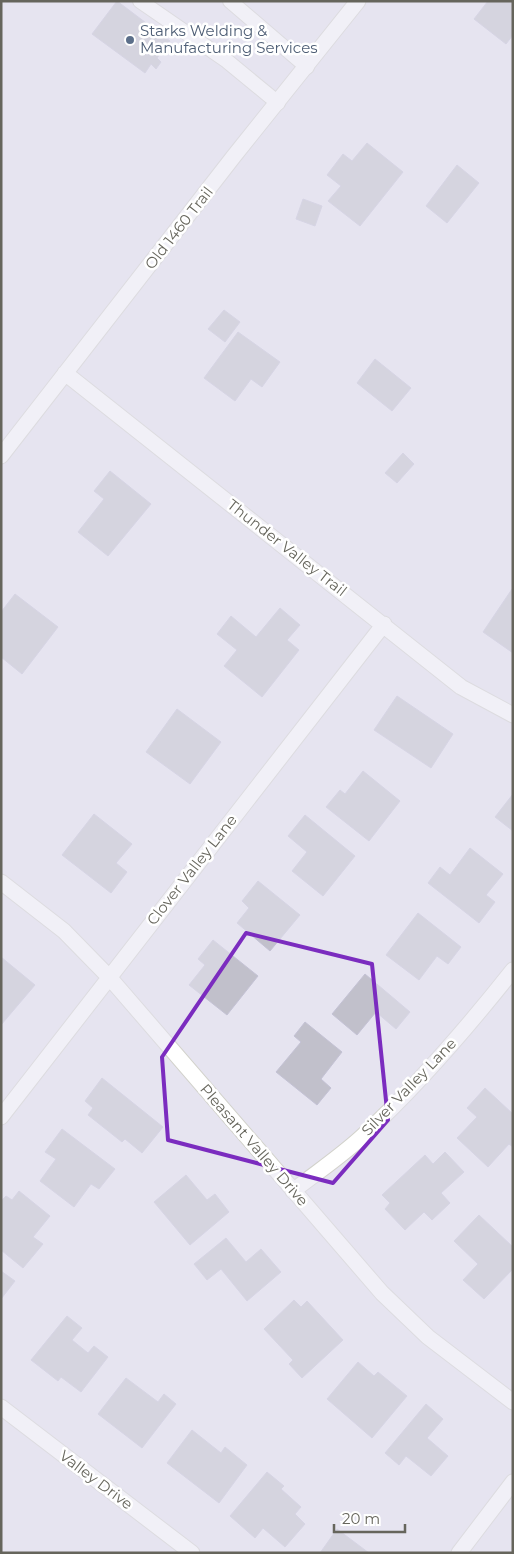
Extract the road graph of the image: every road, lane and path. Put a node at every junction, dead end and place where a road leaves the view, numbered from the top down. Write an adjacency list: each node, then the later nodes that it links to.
1 (140, 1): 5 (lane)
2 (230, 1): 4 (lane)
3 (358, 1): 4 (street, Old 1460 Trail)
4 (307, 67): 5 (street, Old 1460 Trail)
5 (278, 102): 6 (street, Old 1460 Trail)
6 (66, 373): 7 (street, Old 1460 Trail); 8 (street, Thunder Valley Trail)
7 (1, 456)
8 (384, 624): 9 (street, Thunder Valley Trail); 12 (street, Clover Valley Lane)
9 (513, 715)
10 (1, 882): 12 (street, Pleasant Valley Drive)
11 (513, 970): 14 (street, Silver Valley Lane)
12 (109, 977): 13 (street, Clover Valley Lane); 14 (street, Pleasant Valley Drive)
13 (1, 1117)
14 (293, 1191): 15 (street, Pleasant Valley Drive)
15 (513, 1402)
16 (1, 1407): 18 (street, Valley Drive)
17 (513, 1482): 19 (street)
18 (192, 1553)
19 (459, 1553)

